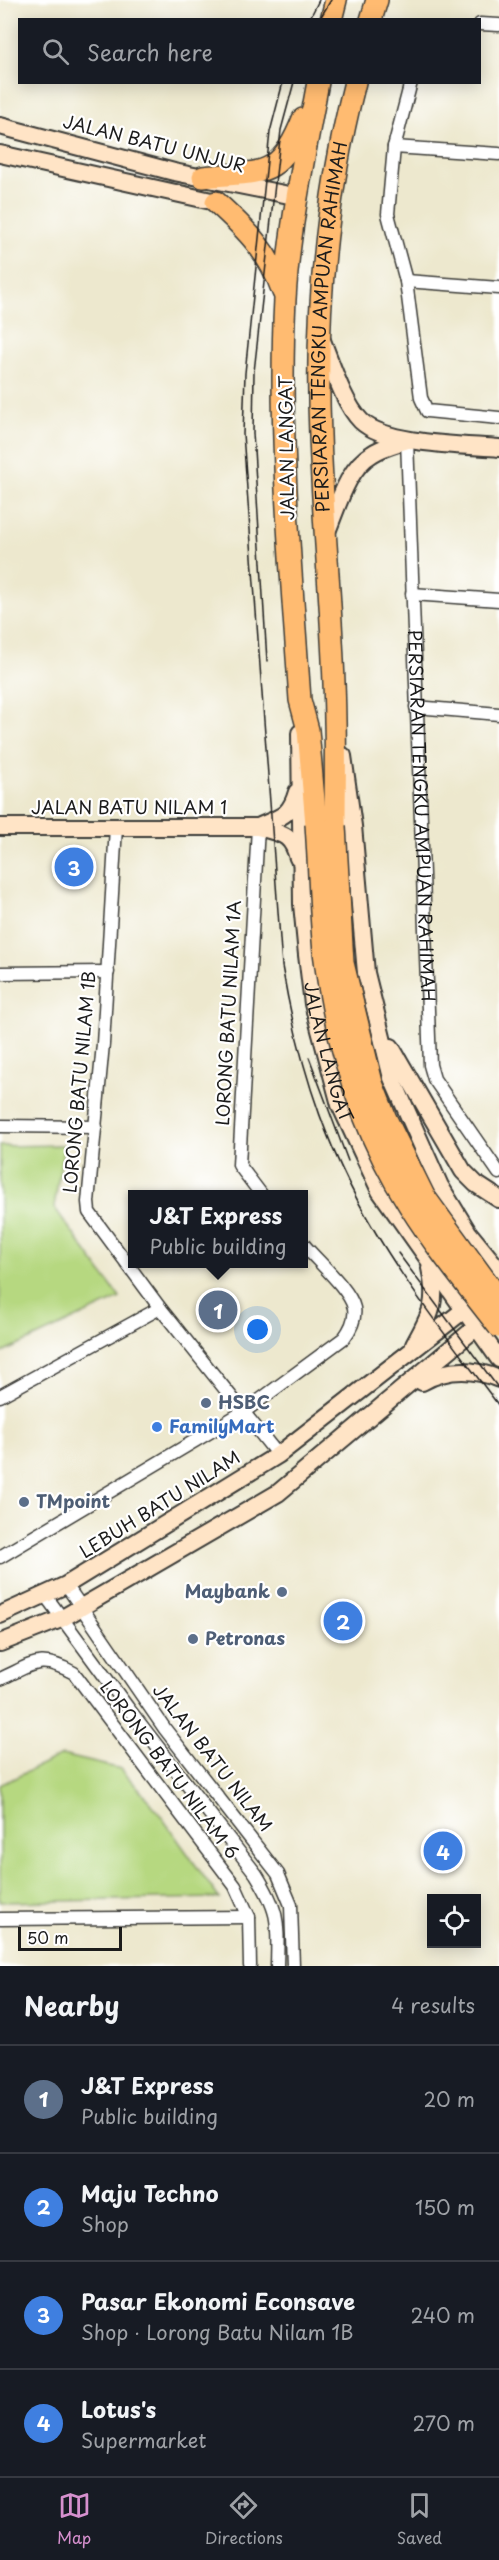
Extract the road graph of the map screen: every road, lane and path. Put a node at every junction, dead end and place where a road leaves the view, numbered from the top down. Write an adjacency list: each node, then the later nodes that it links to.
1 (336, 0): 3 (highway)
2 (377, 0): 4 (highway)
3 (332, 18)
4 (372, 18)
5 (481, 24): 6 (street)
6 (499, 25)
7 (318, 84): 15 (highway)
8 (318, 84): 16 (highway, PERSIARAN TENGKU AMPUAN RAHIMAH)
9 (355, 84): 18 (highway, PERSIARAN TENGKU AMPUAN RAHIMAH)
10 (410, 84): 12 (street)
11 (0, 126): 15 (main road, JALAN BATU UNJUR)
12 (394, 147): 14 (street); 19 (street)
13 (0, 154): 17 (main road)
14 (499, 154)
15 (203, 177): 16 (main road, JALAN BATU UNJUR)
16 (299, 197): 18 (highway); 21 (highway, JALAN LANGAT)
17 (216, 202): 21 (highway)
18 (332, 203): 22 (highway, PERSIARAN TENGKU AMPUAN RAHIMAH)
19 (406, 281): 20 (street); 23 (street)
20 (499, 288)
21 (285, 298): 30 (highway, JALAN LANGAT)
22 (321, 338): 24 (main road); 26 (highway, PERSIARAN TENGKU AMPUAN RAHIMAH)
23 (499, 418)
24 (407, 440): 25 (main road); 26 (main road); 28 (street, PERSIARAN TENGKU AMPUAN RAHIMAH)
25 (499, 448)
26 (325, 535): 27 (highway, PERSIARAN TENGKU AMPUAN RAHIMAH)
27 (327, 573): 33 (highway, JALAN LANGAT)
28 (412, 594): 29 (street); 31 (street, PERSIARAN TENGKU AMPUAN RAHIMAH)
29 (499, 600)
30 (300, 700): 34 (main road, JALAN LANGAT); 35 (highway, JALAN LANGAT)
31 (416, 707): 32 (street); 45 (street, PERSIARAN TENGKU AMPUAN RAHIMAH)
32 (499, 714)
33 (335, 720): 35 (highway, JALAN LANGAT); 42 (main road, JALAN LANGAT)
34 (299, 782): 38 (main road); 39 (main road, JALAN LANGAT)
35 (326, 825): 56 (highway, JALAN LANGAT, bridge); 60 (highway, JALAN LANGAT, bridge)
36 (0, 827): 37 (main road, JALAN BATU NILAM 1)
37 (116, 827): 38 (main road, JALAN BATU NILAM 1); 40 (street, LORONG BATU NILAM 1B)
38 (258, 827): 39 (main road); 47 (street, LORONG BATU NILAM 1A)
39 (301, 867): 49 (main road, JALAN LANGAT)
40 (108, 972): 41 (street); 44 (street, LORONG BATU NILAM 1B)
41 (0, 973)
42 (378, 1023): 46 (main road, JALAN LANGAT); 48 (main road)
43 (0, 1126): 44 (street)
44 (96, 1127): 52 (street, LORONG BATU NILAM 1B)
45 (499, 1173)
46 (440, 1186): 49 (main road); 54 (main road, JALAN LANGAT)
47 (258, 1190)
48 (499, 1200)
49 (396, 1216): 51 (main road, JALAN LANGAT)
50 (308, 1250): 67 (street)
51 (428, 1262): 59 (main road, JALAN LANGAT); 62 (main road)
52 (128, 1265)
53 (130, 1268): 57 (street, LORONG BATU NILAM 1B)
54 (499, 1270)
55 (499, 1276): 59 (main road, LEBUH BATU NILAM)
56 (499, 1299)
57 (160, 1308): 66 (street); 67 (street, LORONG BATU NILAM 1B)
58 (499, 1308): 61 (main road)
59 (464, 1310): 61 (main road, JALAN LANGAT); 62 (main road, LEBUH BATU NILAM)
60 (499, 1327)
61 (477, 1328): 63 (main road, JALAN LANGAT); 65 (main road)
62 (411, 1351): 68 (main road, LEBUH BATU NILAM)
63 (499, 1359)
64 (499, 1379): 65 (main road)
65 (398, 1395): 72 (main road)
66 (0, 1396)
67 (245, 1411): 68 (street, LORONG BATU NILAM 1B); 69 (street)
68 (278, 1455): 70 (main road, LEBUH BATU NILAM)
69 (0, 1557)
70 (66, 1585): 71 (main road, LEBUH BATU NILAM); 72 (street, JALAN BATU NILAM)
71 (45, 1595): 73 (main road, LEBUH BATU NILAM); 74 (street, JALAN BATU NILAM)
72 (82, 1607): 74 (main road); 83 (street, JALAN BATU NILAM)
73 (0, 1615)
74 (61, 1618): 75 (main road); 77 (street, JALAN BATU NILAM)
75 (0, 1643)
76 (0, 1679): 78 (street, LORONG BATU NILAM 6)
77 (185, 1782): 78 (street); 82 (street, JALAN BATU NILAM)
78 (178, 1809): 79 (street, LORONG BATU NILAM 6)
79 (249, 1917): 80 (street); 81 (street, LORONG BATU NILAM 6)
80 (0, 1919)
81 (250, 1966)
82 (277, 1966)
83 (293, 1966)

